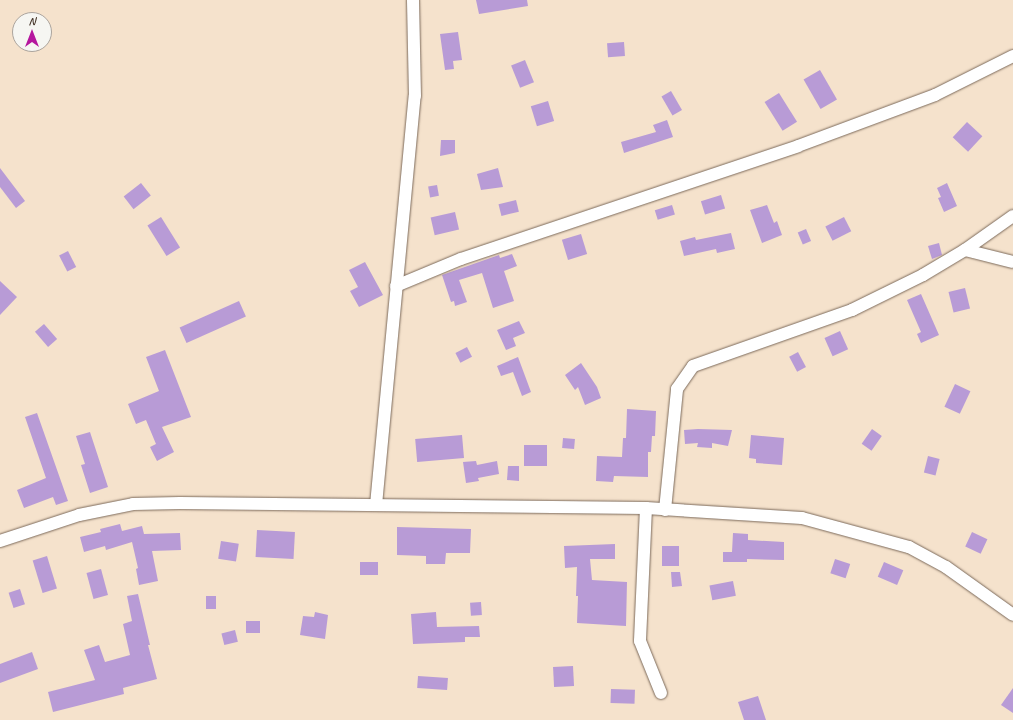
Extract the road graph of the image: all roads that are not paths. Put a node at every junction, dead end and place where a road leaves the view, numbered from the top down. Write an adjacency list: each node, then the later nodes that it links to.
1 (413, 0): 6 (street)
2 (1013, 56): 6 (street)
3 (1013, 216): 4 (street)
4 (965, 250): 5 (street); 9 (street)
5 (1013, 262)
6 (396, 286): 7 (street)
7 (376, 505): 8 (street); 10 (street)
8 (646, 508): 9 (street); 12 (street)
9 (665, 510): 11 (street)
10 (0, 541)
11 (1013, 615)
12 (661, 693)

